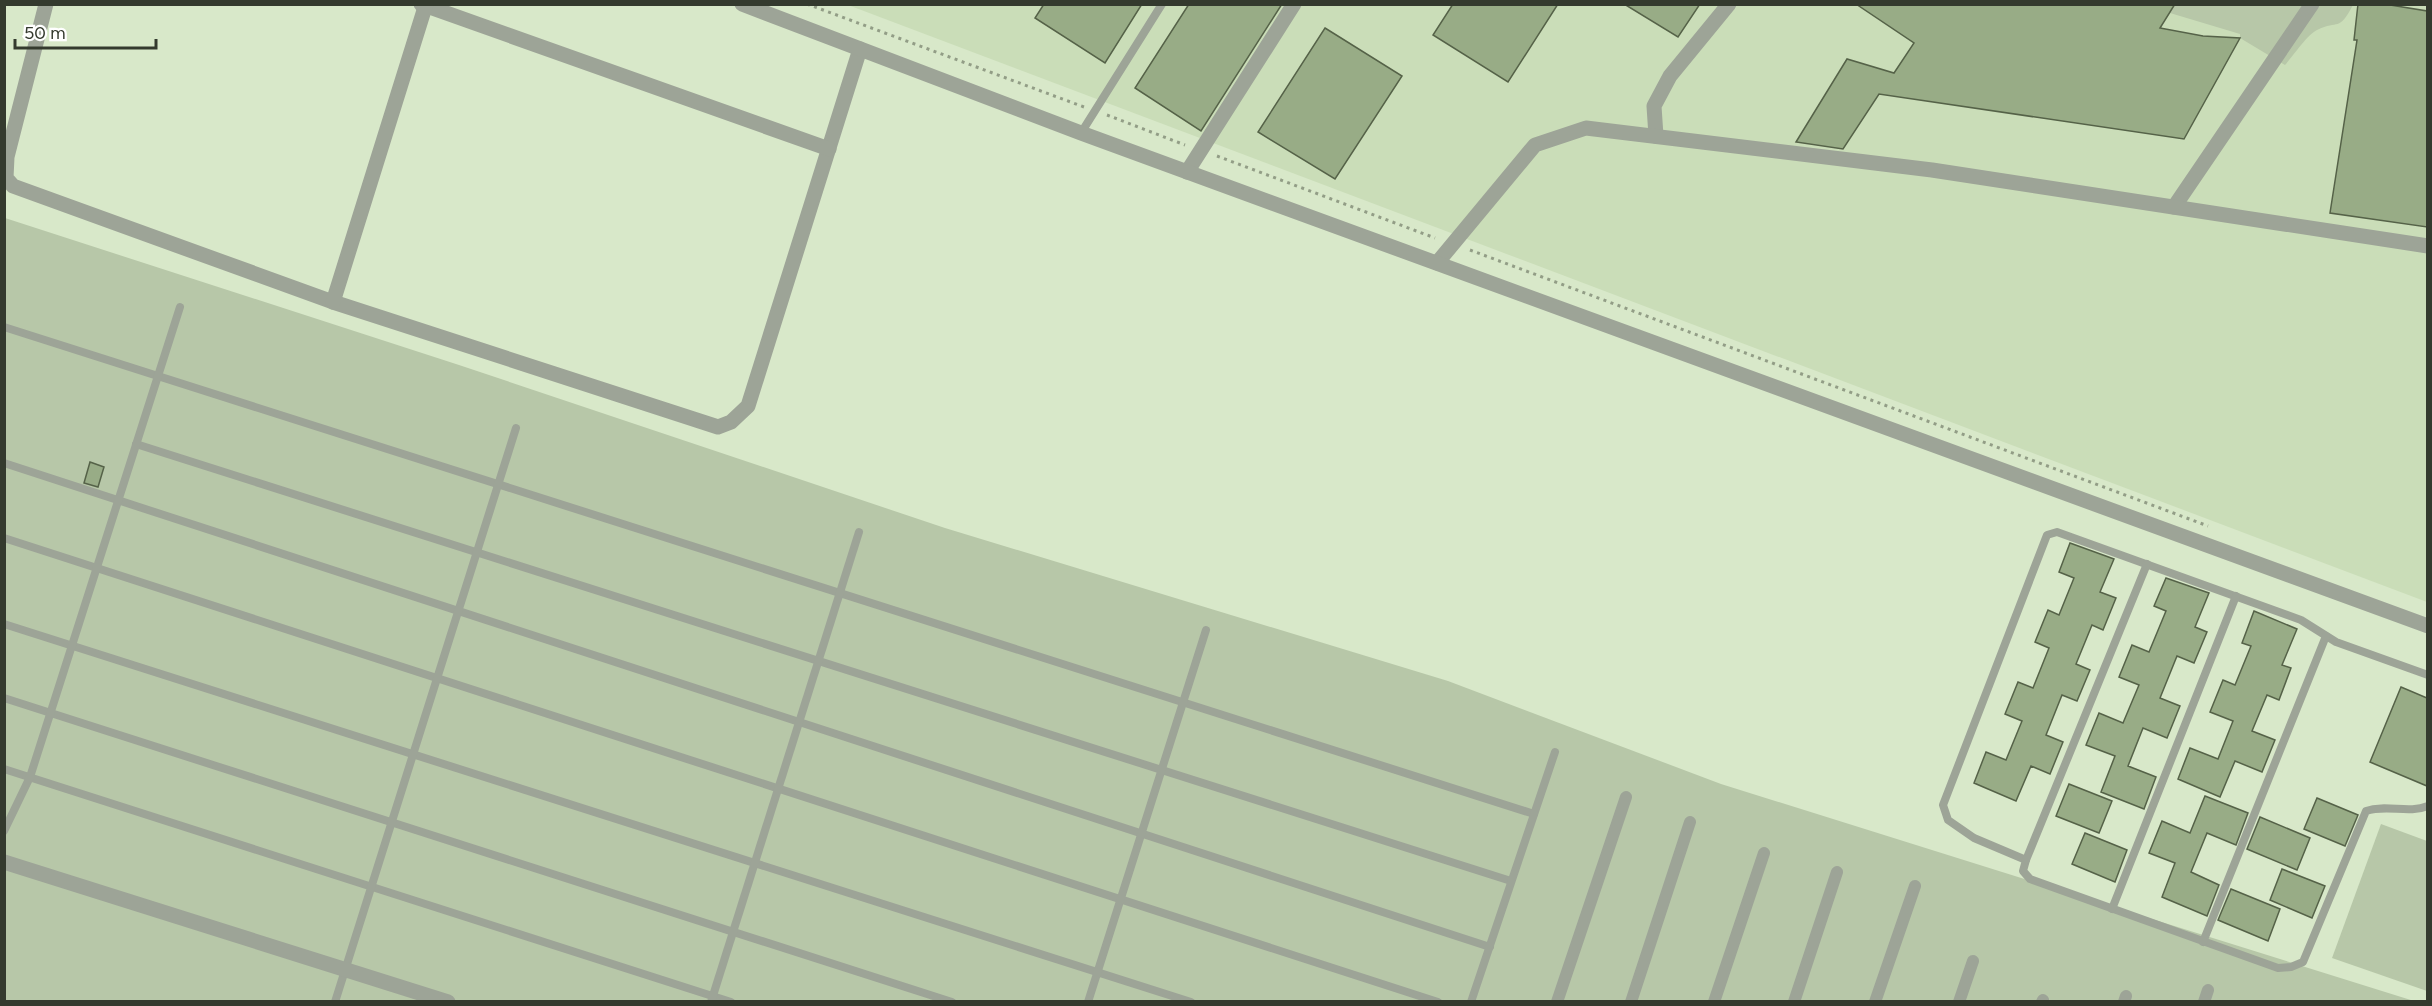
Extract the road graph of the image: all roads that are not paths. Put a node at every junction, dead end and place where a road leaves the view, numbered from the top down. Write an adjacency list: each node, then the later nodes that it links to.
1 (46, 4): 16 (street)
2 (742, 4): 8 (street)
3 (1162, 4): 9 (lane)
4 (1294, 4): 12 (street)
5 (1729, 4): 10 (street)
6 (2312, 4): 13 (street)
7 (424, 5): 11 (street); 16 (street)
8 (860, 49): 9 (street); 11 (street)
9 (1081, 133): 12 (street)
10 (1656, 136): 13 (street); 15 (street)
11 (829, 149): 16 (street)
12 (1187, 172): 15 (street)
13 (2174, 207): 14 (street)
14 (2427, 246)
15 (1437, 263): 34 (street)
16 (333, 302)
17 (180, 307): 19 (lane)
18 (4, 327): 19 (lane)
19 (158, 375): 21 (lane); 23 (lane)
20 (516, 428): 23 (lane)
21 (136, 444): 24 (lane); 27 (lane)
22 (4, 464): 24 (lane)
23 (498, 484): 27 (lane); 30 (lane)
24 (118, 500): 29 (lane); 32 (lane)
25 (859, 532): 30 (lane)
26 (4, 538): 29 (lane)
27 (476, 552): 32 (lane); 38 (lane)
28 (2147, 564): 31 (lane); 59 (lane); 59 (lane)
29 (97, 568): 37 (lane); 40 (lane)
30 (841, 593): 38 (lane); 42 (lane)
31 (2236, 596): 36 (lane); 67 (lane)
32 (458, 611): 40 (lane); 44 (lane)
33 (4, 624): 37 (lane)
34 (2427, 626)
35 (1206, 630): 42 (lane)
36 (2326, 636): 39 (lane); 69 (lane)
37 (72, 645): 43 (lane); 46 (lane)
38 (819, 662): 44 (lane); 48 (lane)
39 (2427, 675)
40 (437, 678): 46 (lane); 50 (lane)
41 (4, 698): 43 (lane)
42 (1183, 702): 48 (lane); 53 (lane)
43 (51, 713): 49 (lane); 54 (lane)
44 (800, 722): 50 (lane); 57 (lane)
45 (1555, 752): 53 (lane)
46 (413, 754): 54 (lane); 61 (lane)
47 (4, 769): 49 (lane)
48 (1162, 770): 57 (lane); 63 (lane)
49 (30, 777): 56 (lane); 65 (lane)
50 (779, 788): 61 (lane); 66 (lane)
51 (1626, 796): 83 (street)
52 (2427, 806): 69 (lane)
53 (1534, 814): 63 (lane)
54 (392, 822): 65 (lane); 68 (lane)
55 (1690, 822): 84 (street)
56 (4, 831)
57 (1141, 833): 66 (lane); 70 (lane)
58 (1764, 853): 85 (street)
59 (2026, 860): 67 (lane)
60 (4, 862): 72 (street)
61 (755, 863): 68 (lane); 73 (lane)
62 (1837, 872): 86 (street)
63 (1511, 881): 70 (lane)
64 (1915, 886): 87 (street)
65 (372, 887): 72 (lane); 74 (lane)
66 (1121, 899): 73 (lane); 81 (lane)
67 (2112, 909): 69 (lane)
68 (734, 931): 74 (lane); 78 (lane)
69 (2203, 942)
70 (1490, 947): 82 (lane)
71 (1973, 961): 88 (street)
72 (346, 969): 75 (lane); 76 (street)
73 (1097, 972): 79 (lane); 80 (lane)
74 (712, 999): 77 (lane)
75 (335, 1002)
76 (448, 1002)
77 (731, 1002)
78 (952, 1002)
79 (1088, 1002)
80 (1191, 1002)
81 (1438, 1002)
82 (1471, 1002)
83 (1557, 1002)
84 (1631, 1002)
85 (1714, 1002)
86 (1794, 1002)
87 (1875, 1002)
88 (1959, 1002)

